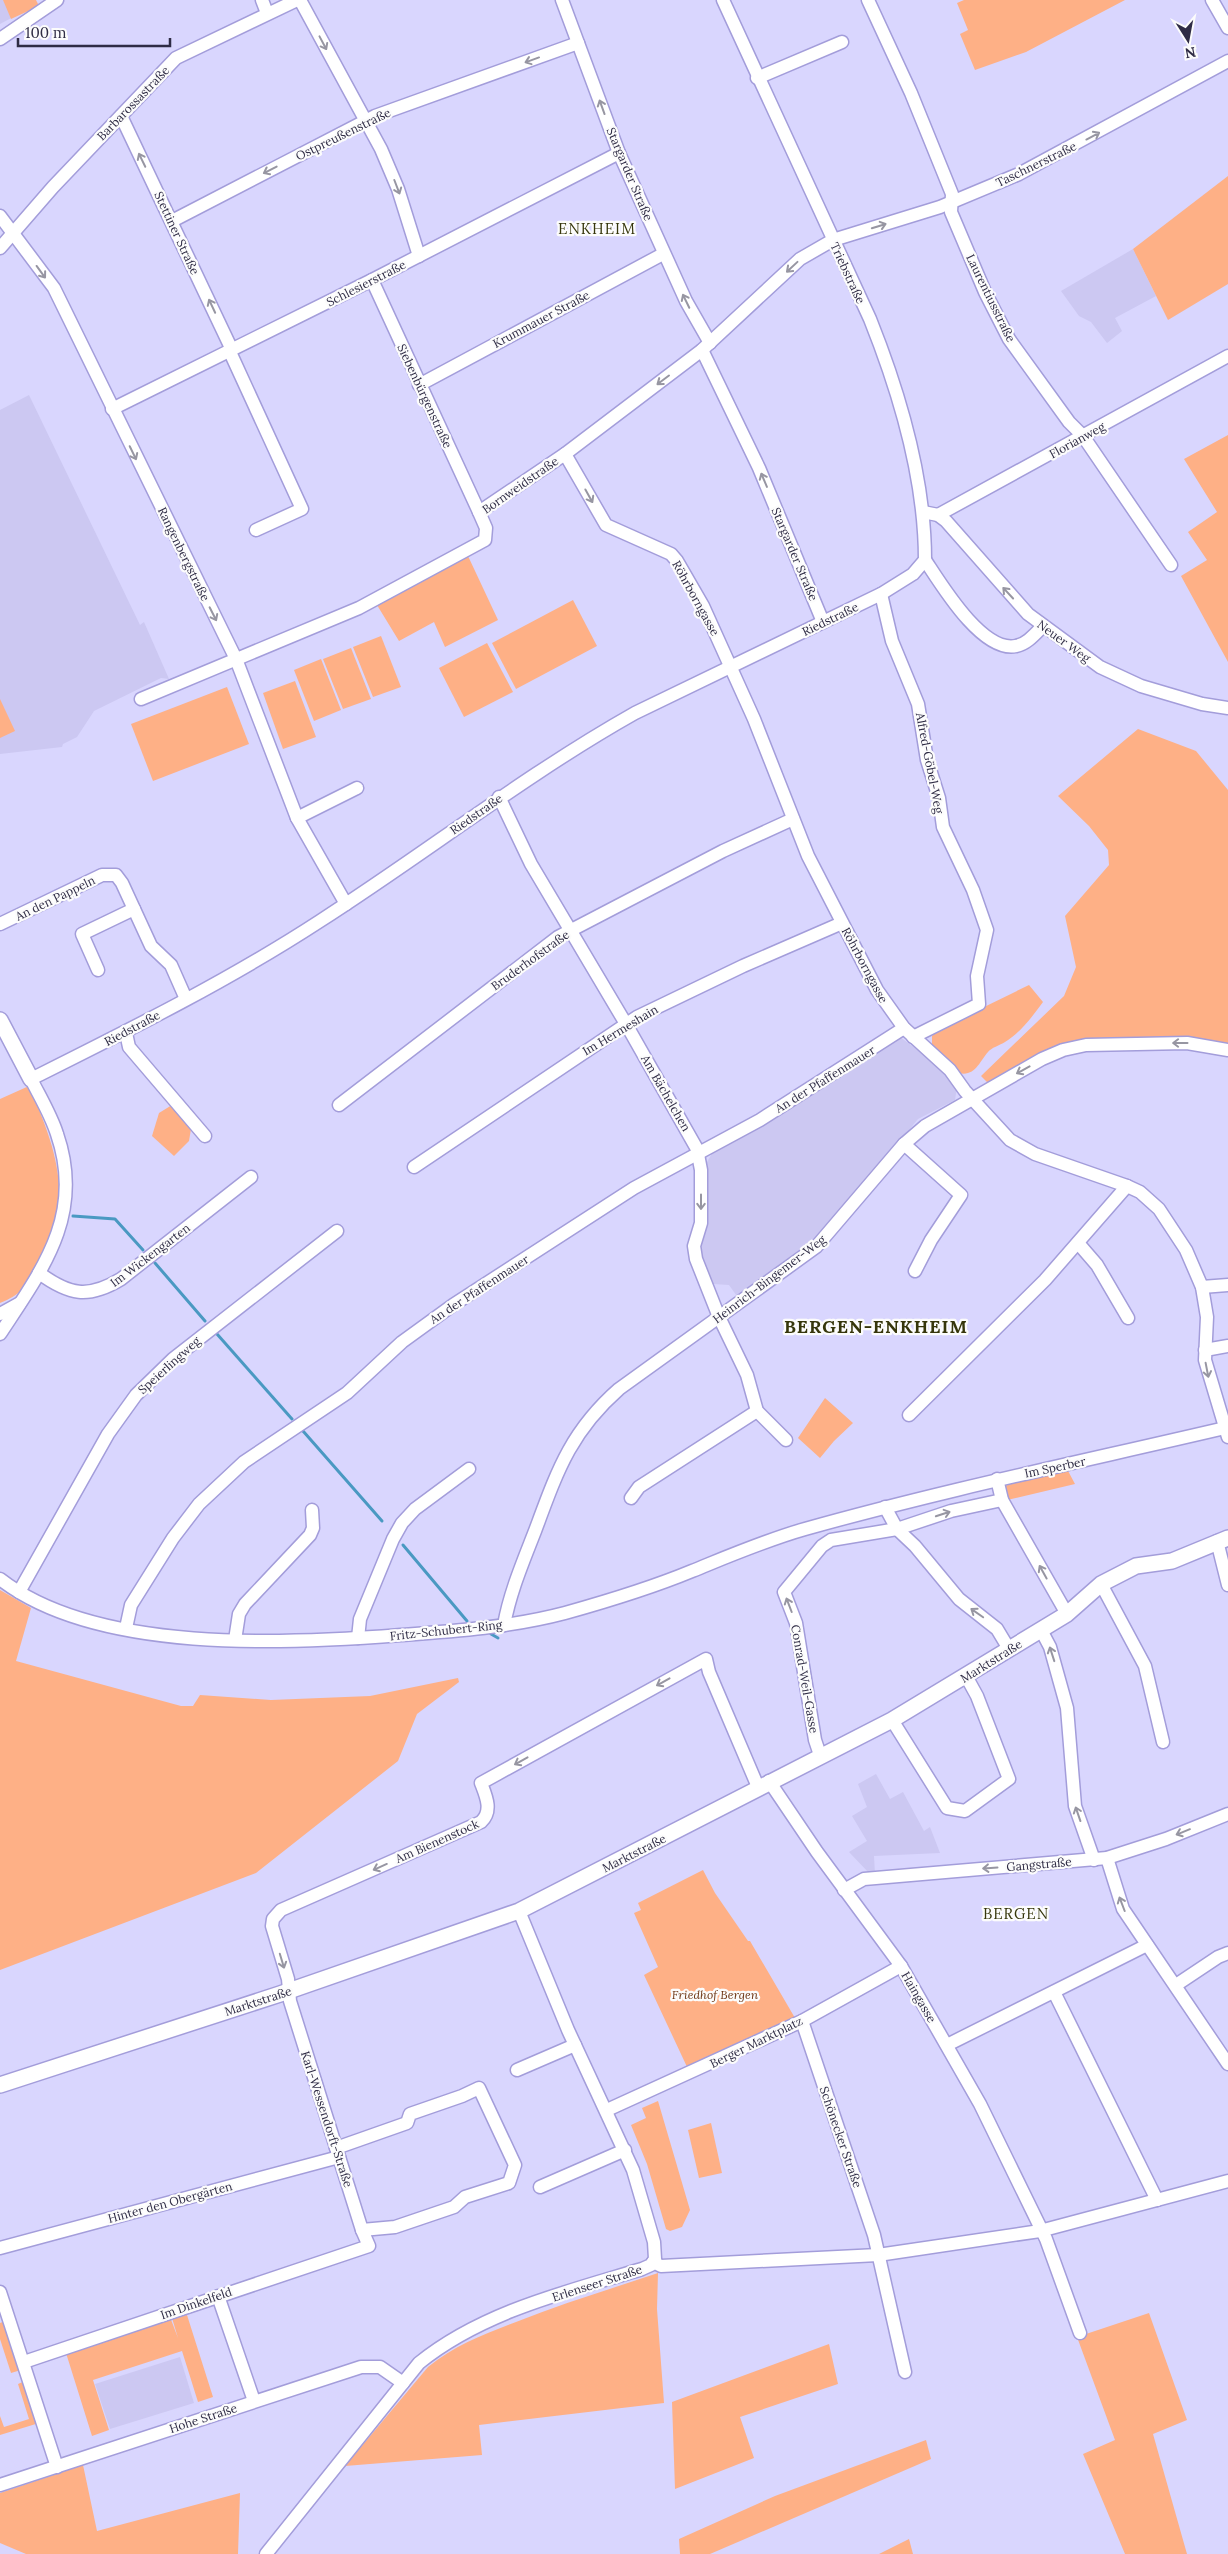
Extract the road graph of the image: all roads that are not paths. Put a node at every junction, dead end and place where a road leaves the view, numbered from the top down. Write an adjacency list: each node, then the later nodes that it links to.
1 (57, 0): 10 (street)
2 (262, 0): 8 (street)
3 (299, 0): 8 (street, Barbarossastraße); 16 (street, one-way to 16)
4 (562, 0): 12 (street, Stargarder Straße)
5 (723, 0): 14 (street, Triebstraße)
6 (868, 0): 18 (street, Laurentiusstraße)
7 (1212, 0): 9 (street)
8 (267, 13): 15 (street, Barbarossastraße)
9 (1228, 28)
10 (0, 39)
11 (842, 42): 14 (street)
12 (578, 43): 16 (street, Ostpreußenstraße, one-way to 16); 17 (street, Stargarder Straße, one-way to 12)
13 (1228, 61): 18 (street, Taschnerstraße, one-way to 13)
14 (757, 78): 22 (street, Triebstraße)
15 (121, 116): 20 (street, Stettiner Straße, one-way to 15); 21 (street, Barbarossastraße)
16 (364, 121): 20 (street, Ostpreußenstraße, one-way to 20); 25 (street, one-way to 25)
17 (619, 153): 24 (street, Stargarder Straße); 25 (street, Schlesierstraße)
18 (952, 202): 22 (street, Taschnerstraße, one-way to 18); 32 (street, Laurentiusstraße)
19 (0, 216): 21 (street, Rangenbergstraße)
20 (172, 221): 28 (street, Stettiner Straße, one-way to 20)
21 (12, 232): 23 (street, Barbarossastraße); 31 (street, Rangenbergstraße, one-way to 31)
22 (832, 240): 27 (street, Bornweidstraße, one-way to 27); 35 (street, Triebstraße)
23 (0, 248)
24 (663, 254): 27 (street, Stargarder Straße, one-way to 24); 30 (street, Krummauer Straße)
25 (419, 256): 26 (street, Schlesierstraße)
26 (372, 280): 28 (street, Schlesierstraße); 30 (street, Siebenbürgenstraße)
27 (706, 347): 33 (street, Bornweidstraße, one-way to 33); 41 (street, Stargarder Straße, one-way to 27)
28 (231, 351): 31 (street, Schlesierstraße); 37 (street, Stettiner Straße)
29 (1228, 356): 32 (street, Florianweg)
30 (419, 385): 34 (street, Siebenbürgenstraße)
31 (112, 409): 43 (street, Rangenbergstraße, one-way to 43)
32 (1083, 436): 36 (street, Florianweg); 39 (street, Laurentiusstraße)
33 (565, 454): 34 (street, Bornweidstraße); 44 (street, Röhrborngasse, one-way to 44)
34 (479, 512): 43 (street, Bornweidstraße)
35 (923, 512): 36 (street); 38 (street, Triebstraße)
36 (938, 515): 42 (street, Neuer Weg, one-way to 36)
37 (256, 530)
38 (925, 560): 40 (street, Riedstraße); 42 (street)
39 (1171, 566)
40 (881, 594): 41 (street, Riedstraße); 61 (street, Alfred-Göbel-Weg)
41 (824, 622): 44 (street, Riedstraße)
42 (1043, 626): 46 (street, Neuer Weg)
43 (236, 659): 45 (street, Bornweidstraße); 49 (street, Rangenbergstraße)
44 (732, 667): 48 (street, Riedstraße); 50 (street, Röhrborngasse)
45 (141, 699)
46 (1228, 708)
47 (357, 788): 49 (street)
48 (499, 797): 51 (street, Riedstraße); 55 (street, Am Bächelchen)
49 (298, 818): 51 (street, Rangenbergstraße)
50 (793, 819): 53 (street, Röhrborngasse); 55 (street, Bruderhofstraße)
51 (346, 904): 57 (street, Riedstraße)
52 (134, 909): 54 (street, An den Pappeln); 56 (street); 57 (street, An den Pappeln)
53 (842, 923): 59 (street, Im Hermeshain); 61 (street, Röhrborngasse)
54 (0, 924)
55 (572, 930): 59 (street, Am Bächelchen); 65 (street, Bruderhofstraße)
56 (98, 970)
57 (186, 999): 60 (street, Riedstraße)
58 (0, 1020): 63 (street)
59 (626, 1024): 68 (street, Am Bächelchen); 69 (street, Im Hermeshain)
60 (126, 1032): 63 (street, Riedstraße); 66 (street)
61 (909, 1033): 64 (street, Röhrborngasse); 68 (street, An der Pfaffenmauer)
62 (1228, 1050): 64 (street, Heinrich-Bingemer-Weg, one-way to 64)
63 (31, 1079): 75 (street)
64 (974, 1100): 67 (street, Heinrich-Bingemer-Weg); 71 (street, Röhrborngasse)
65 (339, 1105)
66 (205, 1136)
67 (904, 1144): 74 (street); 80 (street, Heinrich-Bingemer-Weg)
68 (698, 1154): 80 (street, Am Bächelchen, one-way to 80); 104 (street, An der Pfaffenmauer)
69 (414, 1167)
70 (252, 1177): 75 (street, Im Wickengarten)
71 (1127, 1186): 73 (street); 77 (street, Röhrborngasse)
72 (337, 1231): 101 (street, Speierlingweg)
73 (1078, 1244): 81 (street); 87 (street)
74 (915, 1271)
75 (39, 1273): 78 (street)
76 (1228, 1285): 77 (street)
77 (1202, 1287): 84 (street, Röhrborngasse)
78 (21, 1303): 79 (street); 82 (street)
79 (0, 1314)
80 (719, 1317): 86 (street, Am Bächelchen); 103 (street, Heinrich-Bingemer-Weg)
81 (1128, 1318)
82 (0, 1334)
83 (1228, 1346): 84 (street)
84 (1204, 1350): 85 (street, Röhrborngasse, one-way to 85)
85 (1223, 1408): 88 (street, Röhrborngasse)
86 (757, 1410): 89 (street, Am Bächelchen); 92 (street)
87 (910, 1416)
88 (1226, 1433): 91 (street, Im Sperber)
89 (786, 1440)
90 (469, 1469): 106 (street)
91 (997, 1479): 93 (street); 94 (street, Im Sperber)
92 (632, 1498)
93 (1002, 1500): 96 (street, one-way to 93); 102 (street, one-way to 93)
94 (885, 1507): 96 (street); 103 (street, Fritz-Schubert-Ring)
95 (312, 1510): 107 (street)
96 (897, 1529): 108 (street, one-way to 96); 113 (street, Conrad-Weil-Gasse, one-way to 96)
97 (1222, 1540): 99 (street, Marktstraße); 100 (street)
98 (0, 1579): 101 (street, Fritz-Schubert-Ring)
99 (1100, 1584): 102 (street, Marktstraße); 112 (street)
100 (1228, 1585)
101 (19, 1592): 104 (street, Fritz-Schubert-Ring)
102 (1067, 1614): 105 (street, Marktstraße)
103 (504, 1625): 106 (street, Fritz-Schubert-Ring)
104 (126, 1628): 107 (street, Fritz-Schubert-Ring)
105 (1041, 1630): 108 (street, Marktstraße); 117 (street, one-way to 105)
106 (358, 1638): 107 (street, Fritz-Schubert-Ring)
107 (235, 1640)
108 (1009, 1649): 110 (street, Marktstraße)
109 (706, 1659): 114 (street, Haingasse); 124 (street, Am Bienenstock, one-way to 124)
110 (966, 1676): 111 (street, Marktstraße); 111 (street)
111 (892, 1720): 113 (street, Marktstraße)
112 (1162, 1742)
113 (820, 1755): 114 (street, Marktstraße)
114 (764, 1784): 118 (street, Haingasse); 119 (street, Marktstraße)
115 (1228, 1814): 116 (street, Gangstraße, one-way to 116)
116 (1107, 1858): 117 (street, Gangstraße); 120 (street, one-way to 116)
117 (1094, 1860): 118 (street, Gangstraße, one-way to 118)
118 (844, 1890): 122 (street, Haingasse)
119 (520, 1911): 124 (street, Marktstraße); 127 (street, Erlenseer Straße)
120 (1147, 1945): 123 (street); 125 (street)
121 (1228, 1953): 123 (street)
122 (901, 1966): 126 (street, Berger Marktplatz); 128 (street, Haingasse)
123 (1176, 1985): 129 (street)
124 (290, 1991): 131 (street, Marktstraße); 134 (street, Karl-Wessendorft-Straße)
125 (1054, 1992): 128 (street); 137 (street)
126 (802, 2021): 132 (street, Berger Marktplatz); 142 (street, Schönecker Straße)
127 (575, 2044): 130 (street); 132 (street, Erlenseer Straße)
128 (946, 2045): 139 (street, Haingasse)
129 (1228, 2064)
130 (517, 2070)
131 (0, 2085)
132 (607, 2110): 133 (street, Erlenseer Straße)
133 (625, 2150): 136 (street); 143 (street, Erlenseer Straße)
134 (338, 2152): 138 (street, Karl-Wessendorft-Straße); 138 (street, Hinter den Obergärten); 141 (street, Hinter den Obergärten)
135 (1228, 2181): 137 (street)
136 (540, 2187)
137 (1156, 2200): 139 (street)
138 (362, 2230): 140 (street, Karl-Wessendorft-Straße)
139 (1040, 2232): 142 (street); 147 (street, Haingasse)
140 (369, 2246): 145 (street, Im Dinkelfeld)
141 (0, 2248)
142 (878, 2255): 143 (street); 149 (street, Schönecker Straße)
143 (654, 2262): 150 (street, Erlenseer Straße)
144 (0, 2292): 146 (street)
145 (218, 2296): 148 (street, Im Dinkelfeld); 151 (street)
146 (4, 2320): 148 (street)
147 (1080, 2333)
148 (24, 2362): 152 (street)
149 (905, 2372)
150 (403, 2383): 151 (street, Hohe Straße); 154 (street, Erlenseer Straße)
151 (254, 2401): 152 (street, Hohe Straße)
152 (57, 2466): 153 (street, Hohe Straße)
153 (0, 2485)
154 (267, 2554)

